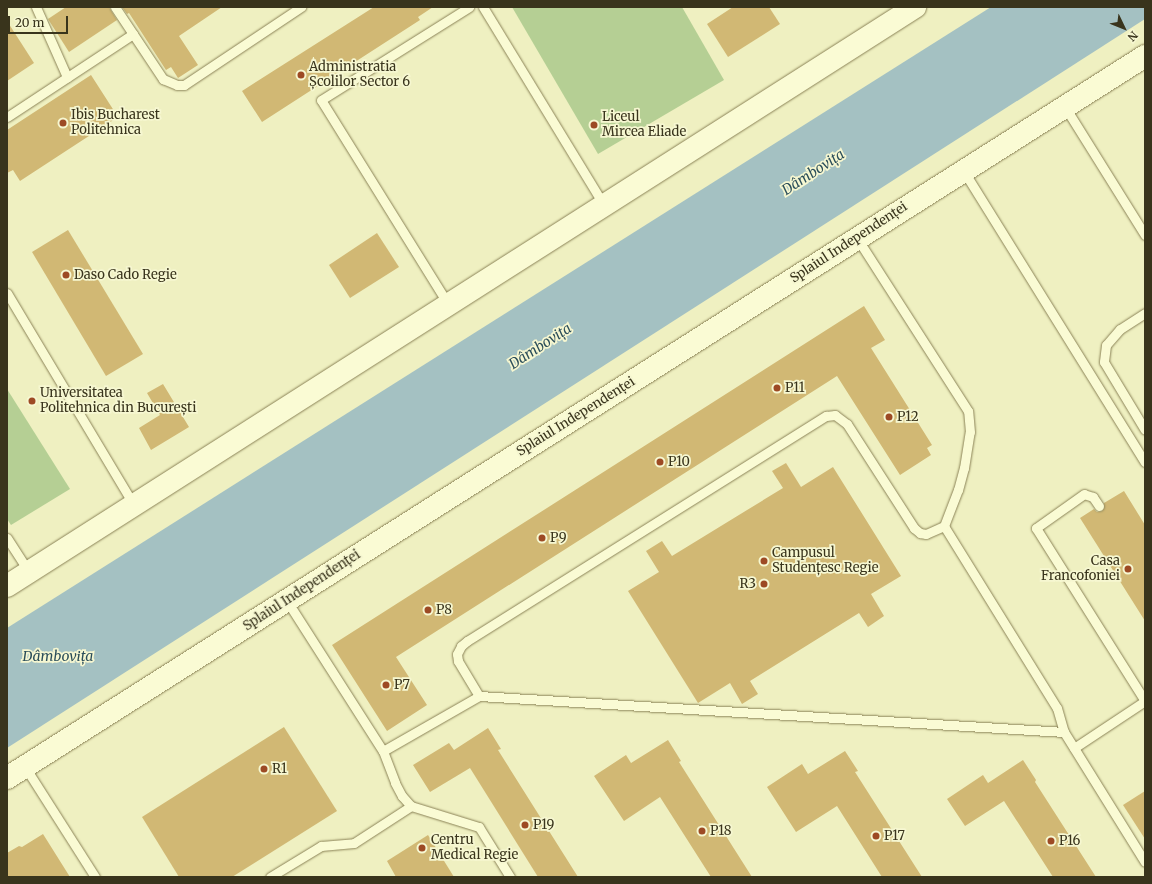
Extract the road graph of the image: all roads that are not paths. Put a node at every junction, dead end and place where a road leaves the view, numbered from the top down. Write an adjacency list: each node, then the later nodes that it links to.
1 (36, 7): 9 (lane)
2 (115, 7): 7 (lane)
3 (301, 7): 7 (lane)
4 (469, 7): 17 (lane)
5 (483, 7): 13 (lane)
6 (902, 12): 13 (main road)
7 (133, 34): 9 (lane)
8 (1145, 56): 10 (main road, Splaiul Independenței)
9 (67, 78): 11 (lane)
10 (1065, 107): 12 (main road, Splaiul Independenței); 14 (lane)
11 (7, 117)
12 (963, 170): 15 (main road, Splaiul Independenței); 20 (lane)
13 (604, 205): 17 (main road)
14 (1145, 235)
15 (857, 238): 23 (lane); 27 (main road, Splaiul Independenței)
16 (7, 292): 21 (lane)
17 (449, 306): 21 (main road)
18 (1145, 313): 19 (lane)
19 (1145, 430)
20 (1145, 462)
21 (134, 505): 25 (main road)
22 (1099, 506): 29 (lane)
23 (944, 526): 28 (lane); 30 (lane)
24 (7, 538): 25 (lane)
25 (29, 572): 26 (main road)
26 (7, 586)
27 (287, 601): 32 (lane); 33 (main road, Splaiul Independenței)
28 (479, 696): 30 (lane); 32 (lane)
29 (1145, 701): 31 (lane)
30 (1064, 732): 31 (lane)
31 (1074, 748): 36 (lane)
32 (383, 751): 35 (lane)
33 (25, 767): 34 (main road, Splaiul Independenței); 37 (lane)
34 (7, 778)
35 (411, 806): 38 (lane); 39 (lane)
36 (1145, 862)
37 (95, 877)
38 (270, 877)
39 (510, 877)

